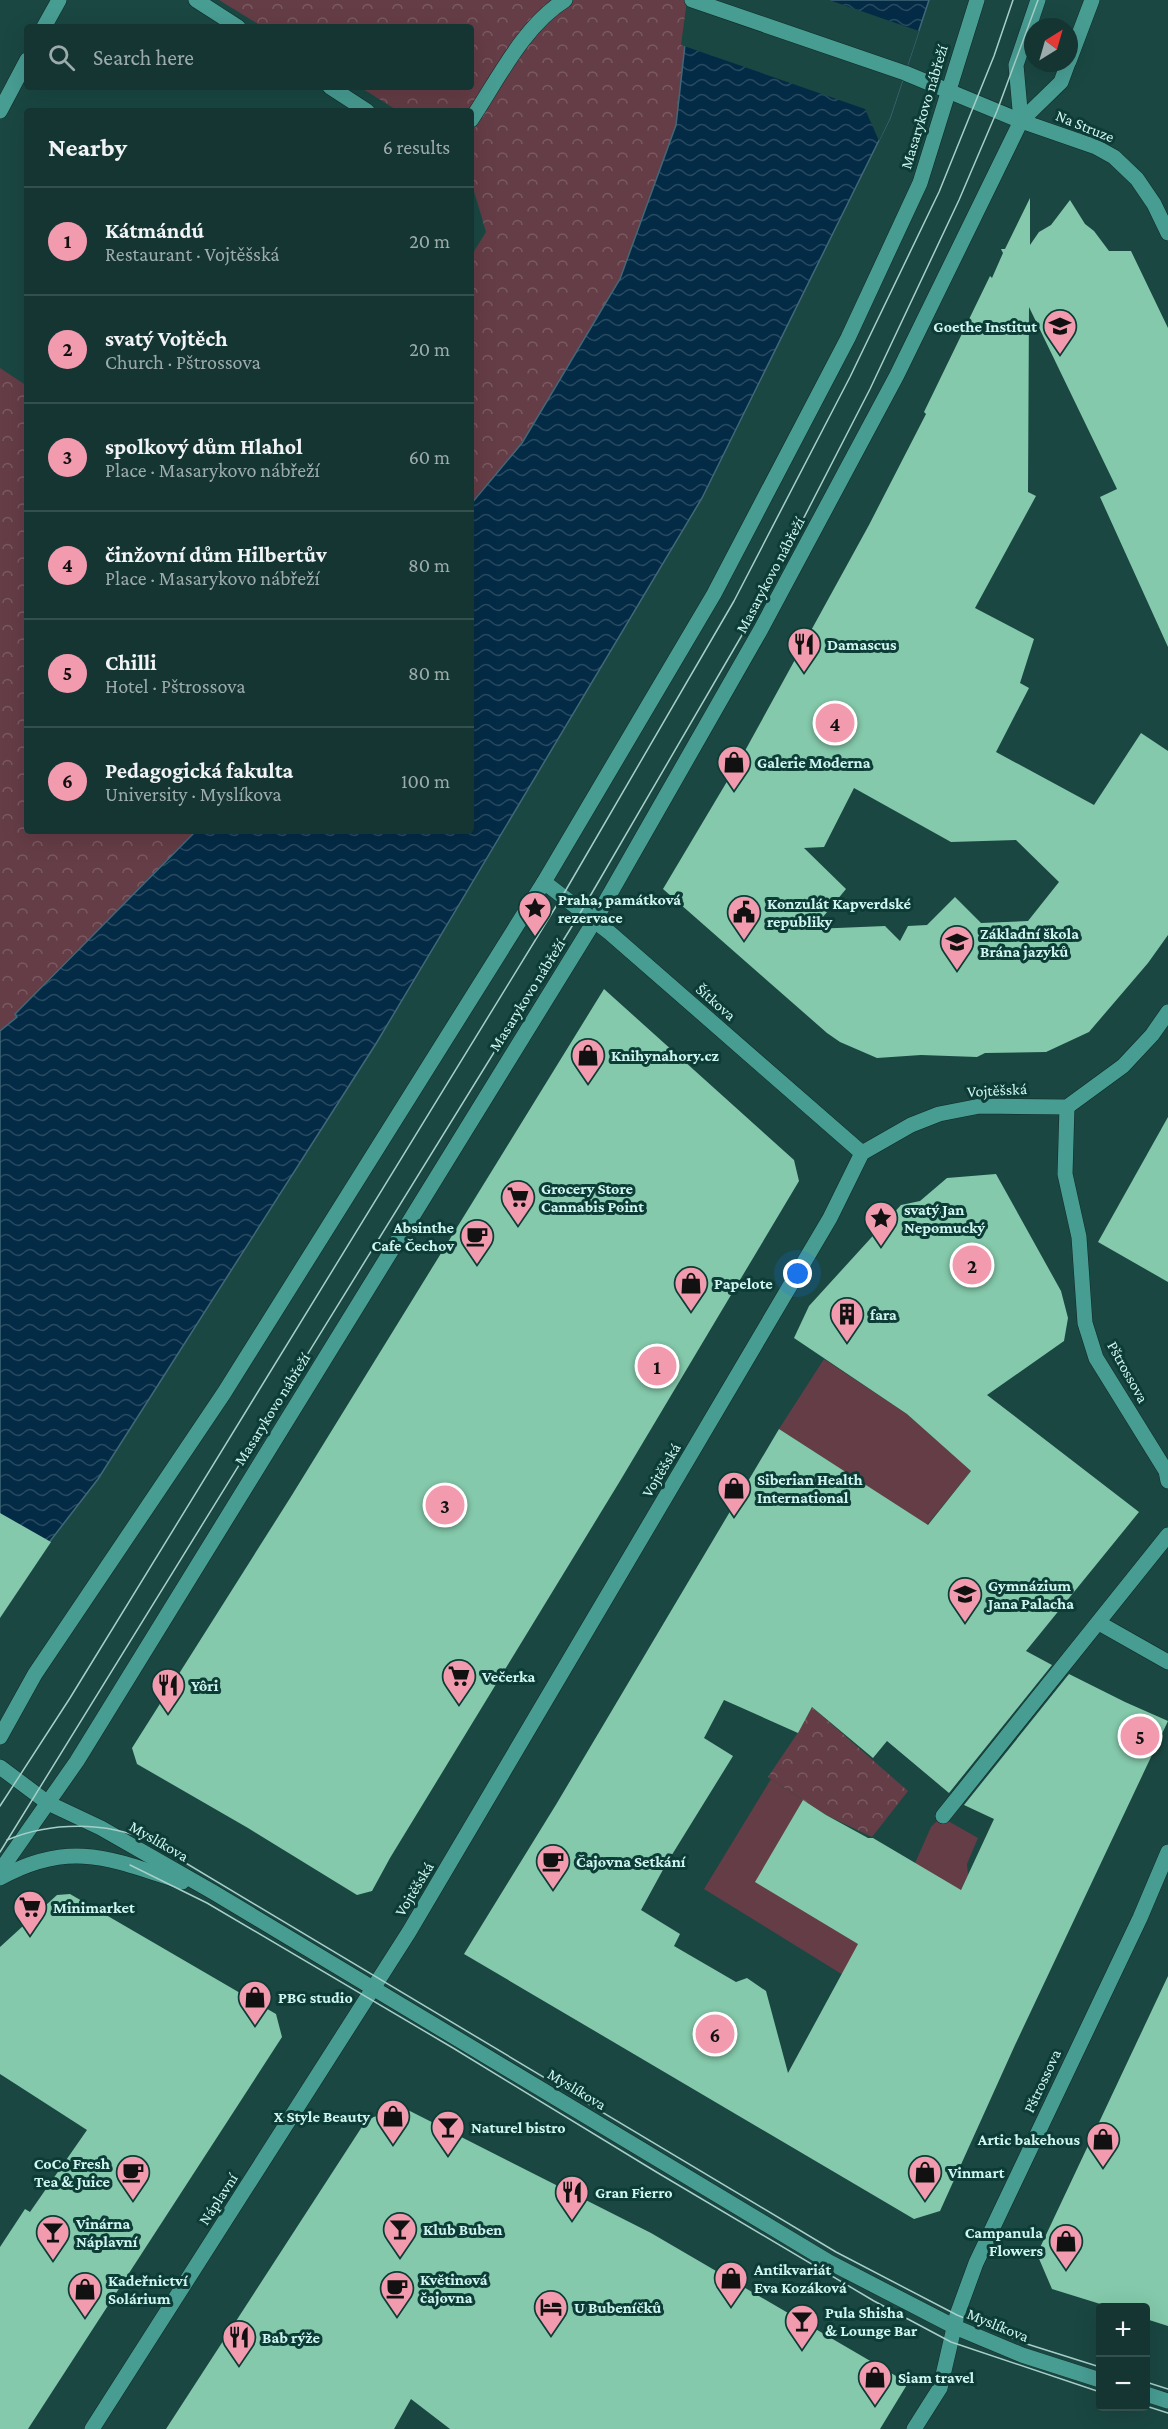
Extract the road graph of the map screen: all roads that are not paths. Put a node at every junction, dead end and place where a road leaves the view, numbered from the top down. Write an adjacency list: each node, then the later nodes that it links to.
1 (59, 0): 8 (street)
2 (196, 0): 9 (street)
3 (565, 0): 17 (street)
4 (692, 0): 14 (street, Na Struze)
5 (977, 0): 14 (street, Masarykovo nábřeží)
6 (1038, 0): 18 (street)
7 (1092, 0): 10 (street)
8 (46, 24)
9 (233, 24)
10 (1078, 38)
11 (24, 66): 16 (street)
12 (1065, 72): 18 (street)
13 (335, 90): 15 (street)
14 (948, 91): 18 (street, Na Struze); 20 (street, Masarykovo nábřeží)
15 (362, 108)
16 (0, 111)
17 (474, 116)
18 (1021, 121): 19 (street, Na Struze); 21 (street, Masarykovo nábřeží)
19 (1168, 233)
20 (544, 882): 21 (street, Šítkova); 29 (street, Masarykovo nábřeží)
21 (595, 920): 24 (street, Šítkova); 31 (street, Masarykovo nábřeží)
22 (1168, 1012): 23 (street)
23 (1067, 1107): 24 (street, Vojtěšská); 25 (street, Pštrossova)
24 (862, 1153): 37 (street, Vojtěšská)
25 (1168, 1480)
26 (1168, 1535): 27 (street)
27 (1099, 1623): 28 (street); 32 (street)
28 (1168, 1662)
29 (0, 1737)
30 (0, 1767): 31 (street, Myslíkova)
31 (48, 1803): 34 (street, Masarykovo nábřeží); 36 (street, Myslíkova)
32 (943, 1816)
33 (1168, 1852): 38 (street, Pštrossova)
34 (0, 1871)
35 (0, 1878): 36 (street)
36 (213, 1892): 37 (street, Myslíkova)
37 (374, 1988): 38 (street, Myslíkova); 42 (street, Náplavní)
38 (955, 2327): 39 (street, Myslíkova); 43 (street, Pštrossova)
39 (1096, 2378)
40 (1150, 2395): 41 (street)
41 (1168, 2401)
42 (92, 2429)
43 (915, 2429)

